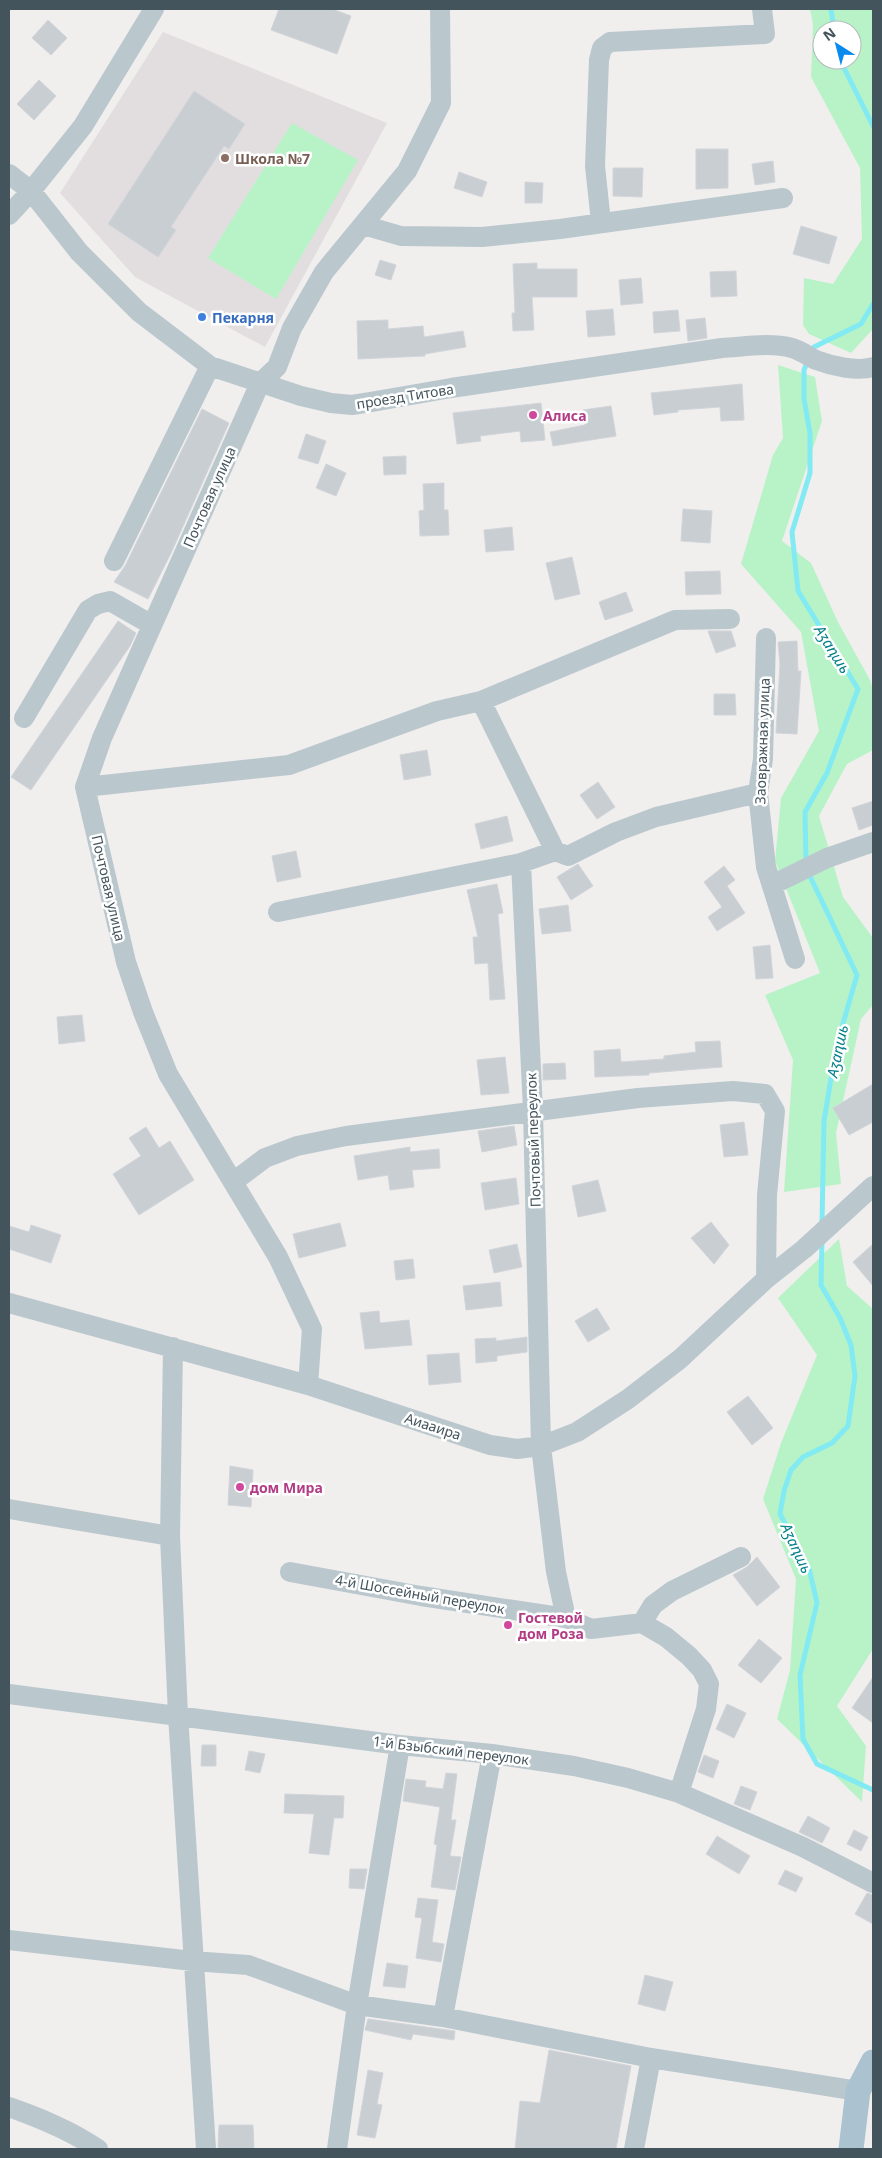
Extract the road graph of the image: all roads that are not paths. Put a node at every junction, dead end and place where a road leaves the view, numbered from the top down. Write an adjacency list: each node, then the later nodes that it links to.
1 (154, 9): 5 (street)
2 (440, 9): 9 (street)
3 (762, 9): 8 (street)
4 (9, 174): 5 (street, проезд Титова)
5 (31, 191): 7 (street); 10 (street, проезд Титова)
6 (783, 198): 8 (street)
7 (9, 215)
8 (601, 222): 9 (street)
9 (363, 225): 12 (street)
10 (210, 366): 12 (street, проезд Титова); 13 (street)
11 (873, 367): 12 (street, проезд Титова)
12 (260, 383): 15 (street, Почтовая улица)
13 (114, 561)
14 (730, 619): 17 (street)
15 (152, 625): 18 (street); 19 (street, Почтовая улица)
16 (766, 638): 20 (street, Заовражная улица)
17 (481, 701): 19 (street); 22 (street)
18 (24, 718)
19 (85, 787): 28 (street, Почтовая улица)
20 (758, 793): 22 (street); 24 (street, Заовражная улица)
21 (873, 842): 24 (street)
22 (555, 851): 23 (street)
23 (521, 863): 25 (street); 27 (street, Почтовый переулок)
24 (772, 885): 26 (street, Заовражная улица)
25 (278, 912)
26 (795, 959)
27 (533, 1110): 28 (street); 30 (street); 34 (street, Почтовый переулок)
28 (232, 1182): 33 (street, Почтовая улица)
29 (873, 1186): 30 (street, Аиааира)
30 (766, 1279): 34 (street, Аиааира)
31 (9, 1303): 32 (street, Аиааира)
32 (173, 1347): 33 (street, Аиааира); 36 (street)
33 (308, 1385): 34 (street, Аиааира)
34 (541, 1446): 39 (street, Почтовый переулок)
35 (9, 1509): 36 (street)
36 (170, 1536): 42 (street)
37 (741, 1557): 40 (street)
38 (290, 1572): 39 (street, 4-й Шоссейный переулок)
39 (566, 1618): 40 (street, 4-й Шоссейный переулок)
40 (642, 1623): 45 (street)
41 (9, 1694): 42 (street, 1-й Бзыбский переулок)
42 (178, 1715): 43 (street, 1-й Бзыбский переулок); 48 (street)
43 (400, 1745): 44 (street, 1-й Бзыбский переулок); 49 (street)
44 (492, 1754): 45 (street, 1-й Бзыбский переулок); 50 (street)
45 (679, 1793): 46 (street, 1-й Бзыбский переулок)
46 (873, 1883)
47 (9, 1940): 48 (street)
48 (192, 1961): 49 (street); 56 (street)
49 (356, 2005): 50 (street); 57 (street)
50 (443, 2017): 51 (street)
51 (651, 2058): 53 (street); 58 (street)
52 (873, 2062): 53 (main road)
53 (858, 2091): 59 (main road)
54 (9, 2107): 55 (street)
55 (98, 2149)
56 (206, 2149)
57 (337, 2149)
58 (634, 2149)
59 (851, 2149)

